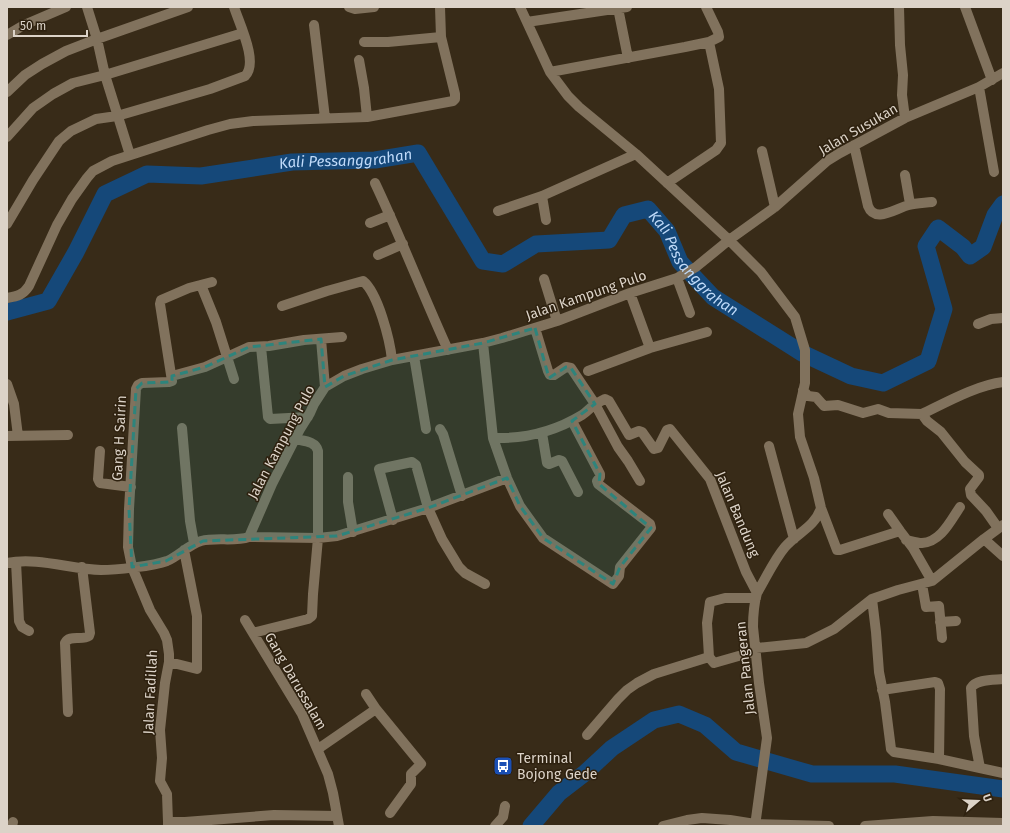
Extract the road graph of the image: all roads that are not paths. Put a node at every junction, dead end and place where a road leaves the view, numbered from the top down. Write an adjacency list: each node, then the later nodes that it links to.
1 (66, 7): 13 (street)
2 (87, 7): 19 (street)
3 (188, 7): 19 (street)
4 (234, 7): 16 (street)
5 (349, 7): 6 (street)
6 (374, 7)
7 (440, 7): 18 (street)
8 (520, 7): 14 (street)
9 (706, 7): 21 (street)
10 (899, 7): 33 (street)
11 (965, 7): 27 (street)
12 (622, 8): 14 (street); 22 (street)
13 (45, 11): 17 (street)
14 (528, 22): 24 (street)
15 (314, 25): 32 (street)
16 (243, 33): 26 (street); 30 (street)
17 (7, 35)
18 (441, 38): 20 (street); 31 (street)
19 (97, 39): 26 (street); 29 (street)
20 (364, 42)
21 (709, 42): 22 (street); 42 (street)
22 (628, 58): 24 (street)
23 (359, 60): 31 (street)
24 (550, 72): 37 (street)
25 (1003, 73): 27 (street, Jalan Susukan)
26 (105, 75): 30 (street); 34 (street)
27 (992, 80): 28 (street, Jalan Susukan)
28 (979, 87): 33 (street, Jalan Susukan); 39 (street)
29 (7, 92)
30 (117, 116): 38 (street); 50 (street)
31 (367, 116): 32 (street)
32 (326, 118): 38 (street)
33 (905, 118): 35 (street, Jalan Susukan)
34 (7, 137)
35 (854, 145): 45 (street); 46 (street, Jalan Susukan)
36 (762, 151): 46 (street)
37 (636, 154): 42 (street); 43 (street)
38 (130, 155): 60 (street)
39 (994, 172)
40 (905, 175): 45 (street)
41 (375, 183): 48 (street)
42 (667, 183): 52 (street)
43 (542, 196): 47 (street); 49 (street)
44 (932, 202): 45 (street)
45 (910, 204)
46 (775, 207): 52 (street, Jalan Susukan)
47 (498, 211)
48 (390, 215): 51 (street); 53 (street)
49 (546, 220)
50 (7, 224)
51 (370, 224)
52 (730, 240): 55 (street, Jalan Susukan); 82 (street)
53 (403, 244): 54 (street); 73 (street)
54 (378, 255)
55 (680, 277): 59 (street, Jalan Kampung Pulo); 62 (street)
56 (544, 279): 64 (street)
57 (212, 282): 58 (street)
58 (201, 285): 75 (street); 78 (street)
59 (630, 293): 64 (street, Jalan Kampung Pulo); 72 (street)
60 (7, 298)
61 (282, 306): 76 (street)
62 (690, 313)
63 (1003, 318): 65 (street)
64 (557, 322): 66 (street, Jalan Kampung Pulo)
65 (978, 324)
66 (536, 328): 70 (street, Jalan Kampung Pulo); 84 (street)
67 (706, 332): 72 (street)
68 (342, 337): 69 (street)
69 (321, 339): 71 (street); 83 (street)
70 (483, 343): 73 (street, Jalan Kampung Pulo); 95 (street)
71 (261, 347): 75 (street); 86 (street)
72 (650, 348): 77 (street)
73 (448, 350): 74 (street, Jalan Kampung Pulo)
74 (414, 356): 76 (street, Jalan Kampung Pulo); 89 (street)
75 (227, 357): 78 (street); 79 (street)
76 (392, 360): 83 (street, Jalan Kampung Pulo)
77 (588, 371)
78 (172, 376): 102 (street, Gang H Sairin)
79 (234, 379)
80 (1003, 382): 85 (street)
81 (7, 384): 94 (street)
82 (804, 386): 85 (street); 107 (street)
83 (325, 387): 86 (street, Jalan Kampung Pulo)
84 (595, 404): 87 (street); 101 (street); 127 (street, Jalan Bandung)
85 (922, 414): 110 (street)
86 (308, 417): 96 (street, Jalan Kampung Pulo)
87 (572, 421): 91 (street); 100 (street)
88 (182, 428): 118 (street)
89 (426, 428)
90 (440, 429): 104 (street)
91 (542, 433): 95 (street); 103 (street)
92 (68, 435): 94 (street)
93 (7, 436): 94 (street)
94 (18, 436)
95 (492, 438): 100 (street)
96 (295, 440): 113 (street, Jalan Kampung Pulo); 114 (street)
97 (769, 446): 115 (street)
98 (100, 451): 102 (street)
99 (348, 477): 112 (street)
100 (507, 478): 104 (street)
101 (640, 481)
102 (131, 487): 123 (street, Gang H Sairin)
103 (578, 492)
104 (462, 496): 106 (street)
105 (960, 507): 117 (street)
106 (428, 508): 109 (street); 109 (street); 125 (street)
107 (821, 508): 111 (street); 115 (street, Jalan Pangeran)
108 (888, 514): 111 (street)
109 (394, 520): 112 (street)
110 (1000, 526): 116 (street)
111 (900, 531): 117 (street)
112 (353, 532): 114 (street)
113 (250, 538): 114 (street); 118 (street)
114 (318, 538): 133 (street)
115 (794, 539): 127 (street, Jalan Pangeran)
116 (984, 539): 120 (street); 124 (street)
117 (906, 540): 124 (street)
118 (194, 543): 119 (street)
119 (184, 550): 123 (street); 137 (street)
120 (1003, 556)
121 (11, 562): 122 (street); 132 (street)
122 (82, 567): 123 (street); 142 (street)
123 (132, 567): 137 (street, Jalan Fadillah)
124 (932, 581): 126 (street)
125 (485, 584)
126 (922, 584): 128 (street); 131 (street)
127 (757, 595): 135 (street, Jalan Pangeran); 136 (street)
128 (872, 600): 135 (street); 139 (street)
129 (245, 620): 133 (street, Gang Darussalam)
130 (956, 621): 131 (street)
131 (940, 622): 134 (street)
132 (29, 631)
133 (253, 633): 144 (street, Gang Darussalam)
134 (942, 638)
135 (756, 650): 136 (street); 153 (street, Jalan Pangeran)
136 (709, 657): 143 (street)
137 (169, 662): 152 (street, Jalan Fadillah)
138 (1003, 679): 146 (street)
139 (882, 690): 145 (street); 145 (street)
140 (366, 694): 141 (street)
141 (376, 709): 144 (street); 149 (street)
142 (68, 712)
143 (587, 735)
144 (318, 749): 150 (street, Gang Darussalam)
145 (939, 759): 146 (street)
146 (980, 768): 147 (street)
147 (1003, 773)
148 (505, 806): 154 (street)
149 (390, 813)
150 (338, 821): 152 (street)
151 (1003, 823): 157 (street)
152 (168, 824)
153 (755, 825): 155 (street); 156 (street)
154 (495, 826)
155 (663, 826)
156 (829, 826)
157 (865, 826)

